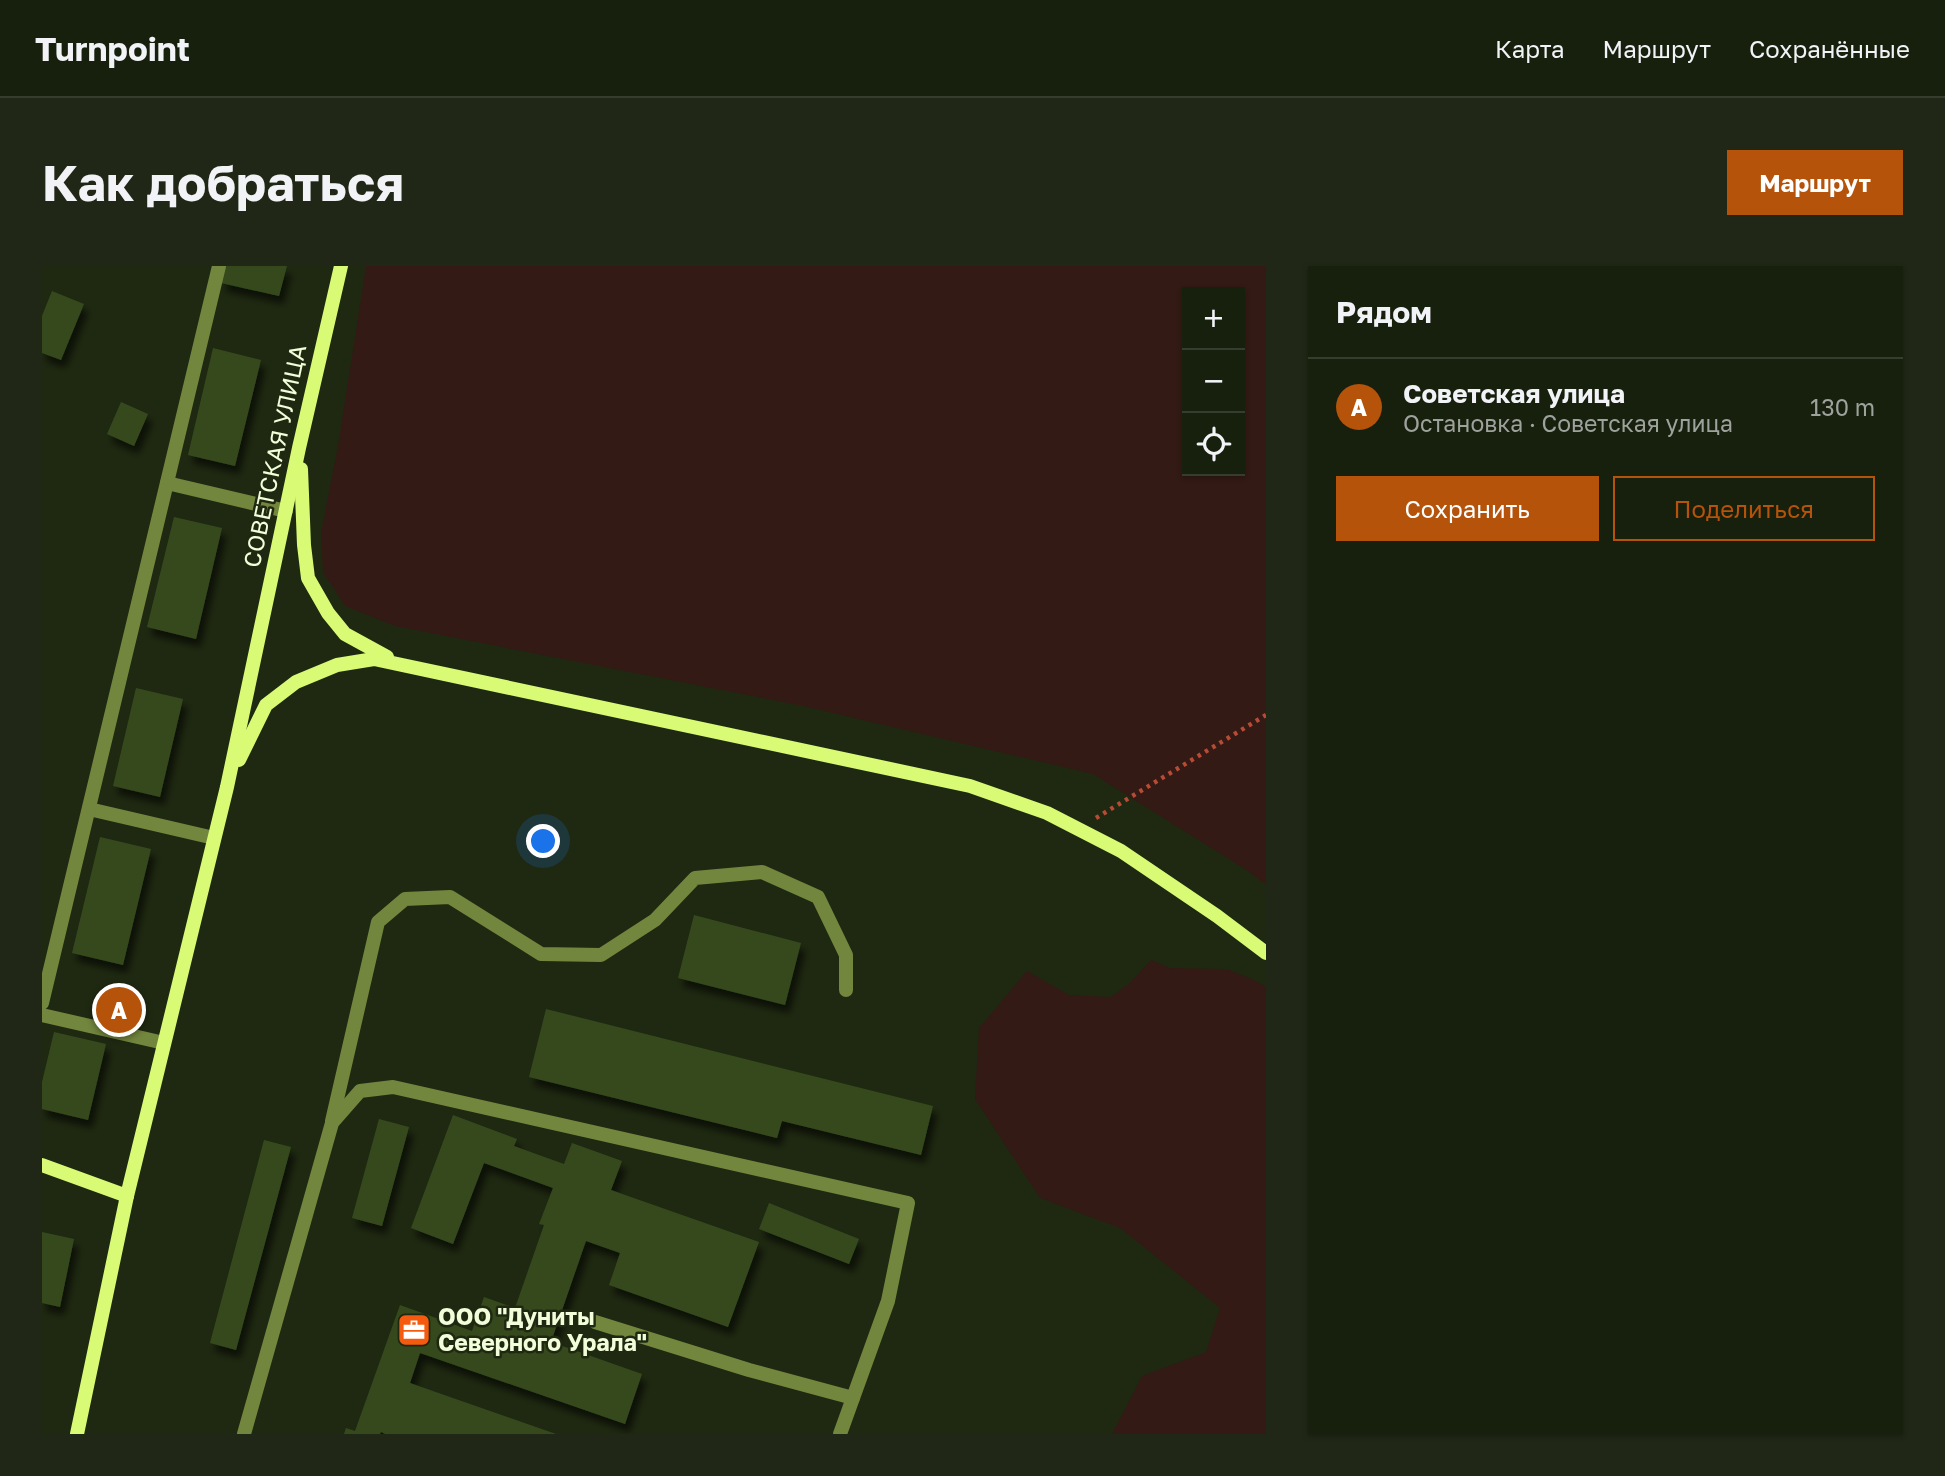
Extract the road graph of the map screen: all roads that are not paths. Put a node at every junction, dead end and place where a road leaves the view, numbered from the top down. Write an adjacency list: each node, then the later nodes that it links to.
1 (219, 266): 4 (lane)
2 (341, 266): 3 (main road, СОВЕТСКАЯ УЛИЦА)
3 (299, 448): 5 (main road, СОВЕТСКАЯ УЛИЦА); 6 (main road)
4 (167, 483): 5 (lane); 8 (lane)
5 (286, 510): 7 (main road, СОВЕТСКАЯ УЛИЦА)
6 (410, 667): 7 (main road); 10 (main road)
7 (227, 787): 9 (main road, СОВЕТСКАЯ УЛИЦА)
8 (89, 809): 9 (lane); 12 (lane)
9 (214, 838): 14 (main road, СОВЕТСКАЯ УЛИЦА)
10 (1266, 953)
11 (846, 990): 15 (lane)
12 (42, 1003)
13 (42, 1015): 14 (lane)
14 (164, 1043): 17 (main road, СОВЕТСКАЯ УЛИЦА)
15 (332, 1122): 19 (lane); 21 (lane)
16 (42, 1165): 17 (main road)
17 (127, 1196): 20 (main road, СОВЕТСКАЯ УЛИЦА)
18 (595, 1322): 19 (lane)
19 (853, 1398): 22 (lane)
20 (78, 1434)
21 (244, 1434)
22 (840, 1434)

